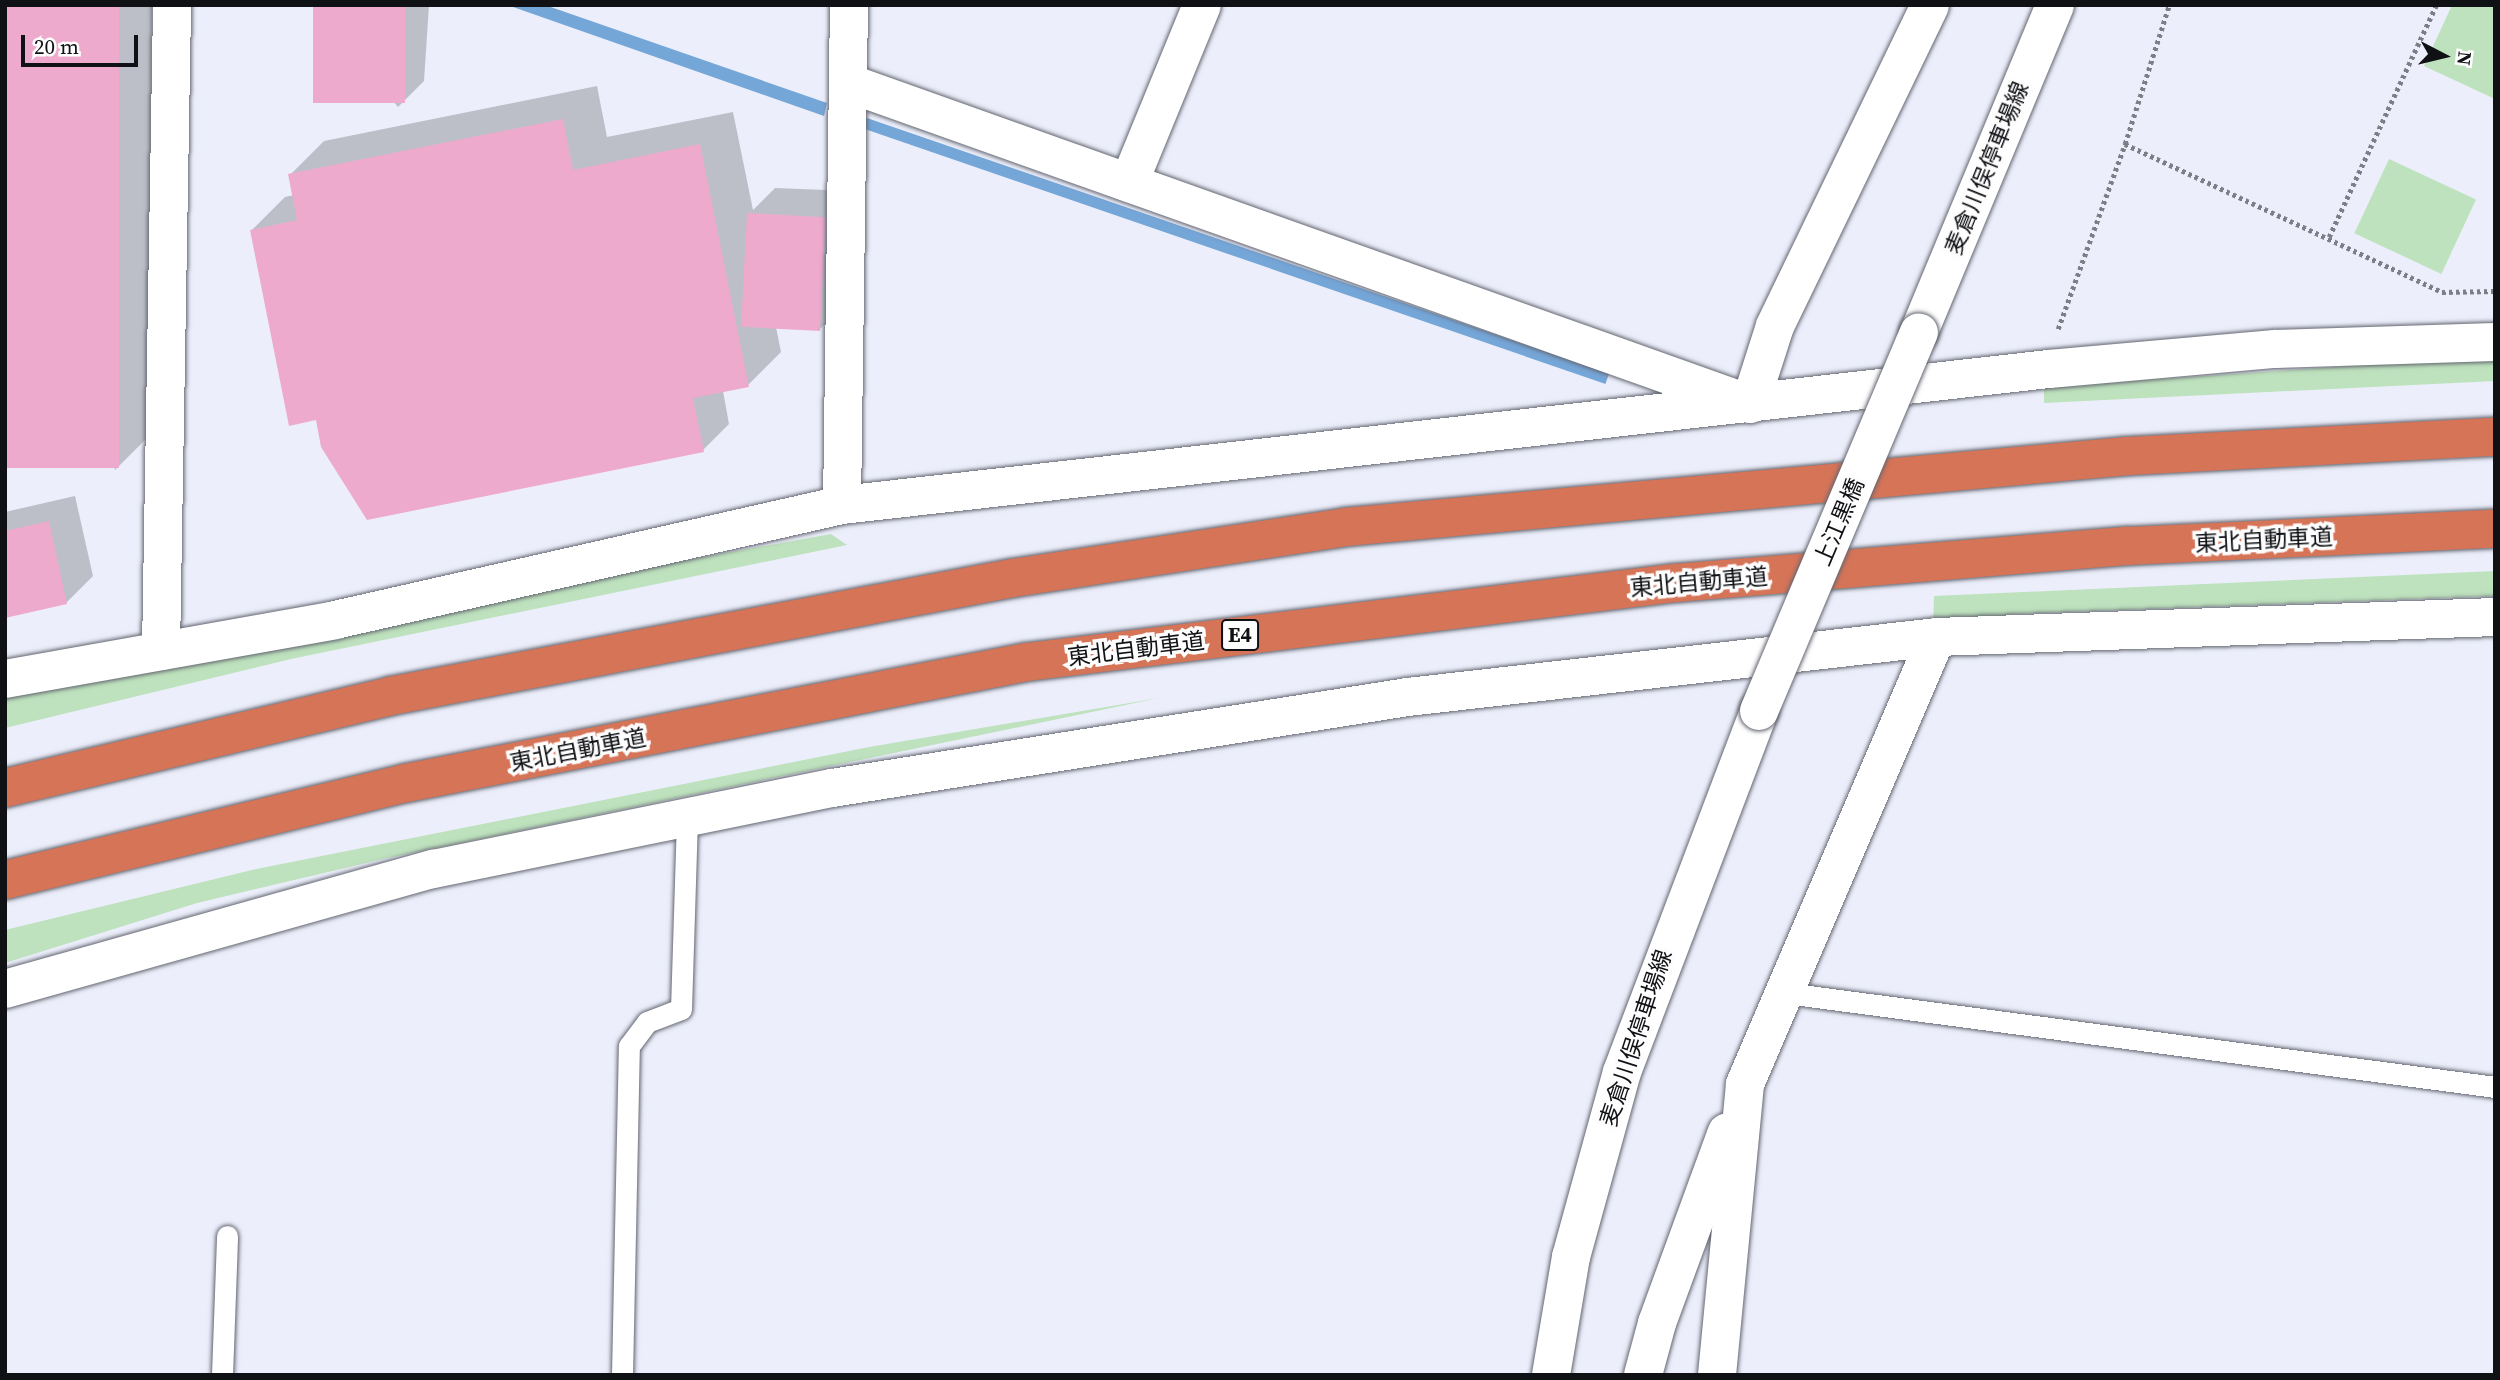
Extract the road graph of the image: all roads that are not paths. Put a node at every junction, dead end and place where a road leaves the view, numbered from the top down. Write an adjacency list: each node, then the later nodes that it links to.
1 (172, 5): 16 (street)
2 (849, 5): 6 (street)
3 (1202, 5): 7 (street)
4 (1930, 5): 10 (street)
5 (2055, 5): 8 (street, 麦倉川俣停車場線)
6 (848, 83): 7 (street); 12 (street)
7 (1129, 183): 10 (street)
8 (1919, 332): 18 (street, 上江黒橋, bridge)
9 (2495, 342): 10 (street)
10 (1750, 404): 12 (street)
11 (2495, 437): 19 (highway)
12 (842, 505): 16 (street)
13 (2495, 529): 21 (highway, 東北自動車道 / E4)
14 (2495, 617): 15 (street)
15 (1937, 637): 20 (street); 23 (street)
16 (161, 650): 17 (street)
17 (5, 679)
18 (1759, 711): 29 (street, 麦倉川俣停車場線)
19 (5, 788)
20 (687, 817): 22 (street); 28 (lane)
21 (5, 880)
22 (5, 989)
23 (1786, 993): 24 (street); 25 (lane)
24 (1745, 1084): 30 (street); 31 (street)
25 (2495, 1087)
26 (227, 1236): 27 (lane)
27 (222, 1375)
28 (622, 1375)
29 (1551, 1375)
30 (1643, 1375)
31 (1717, 1375)

